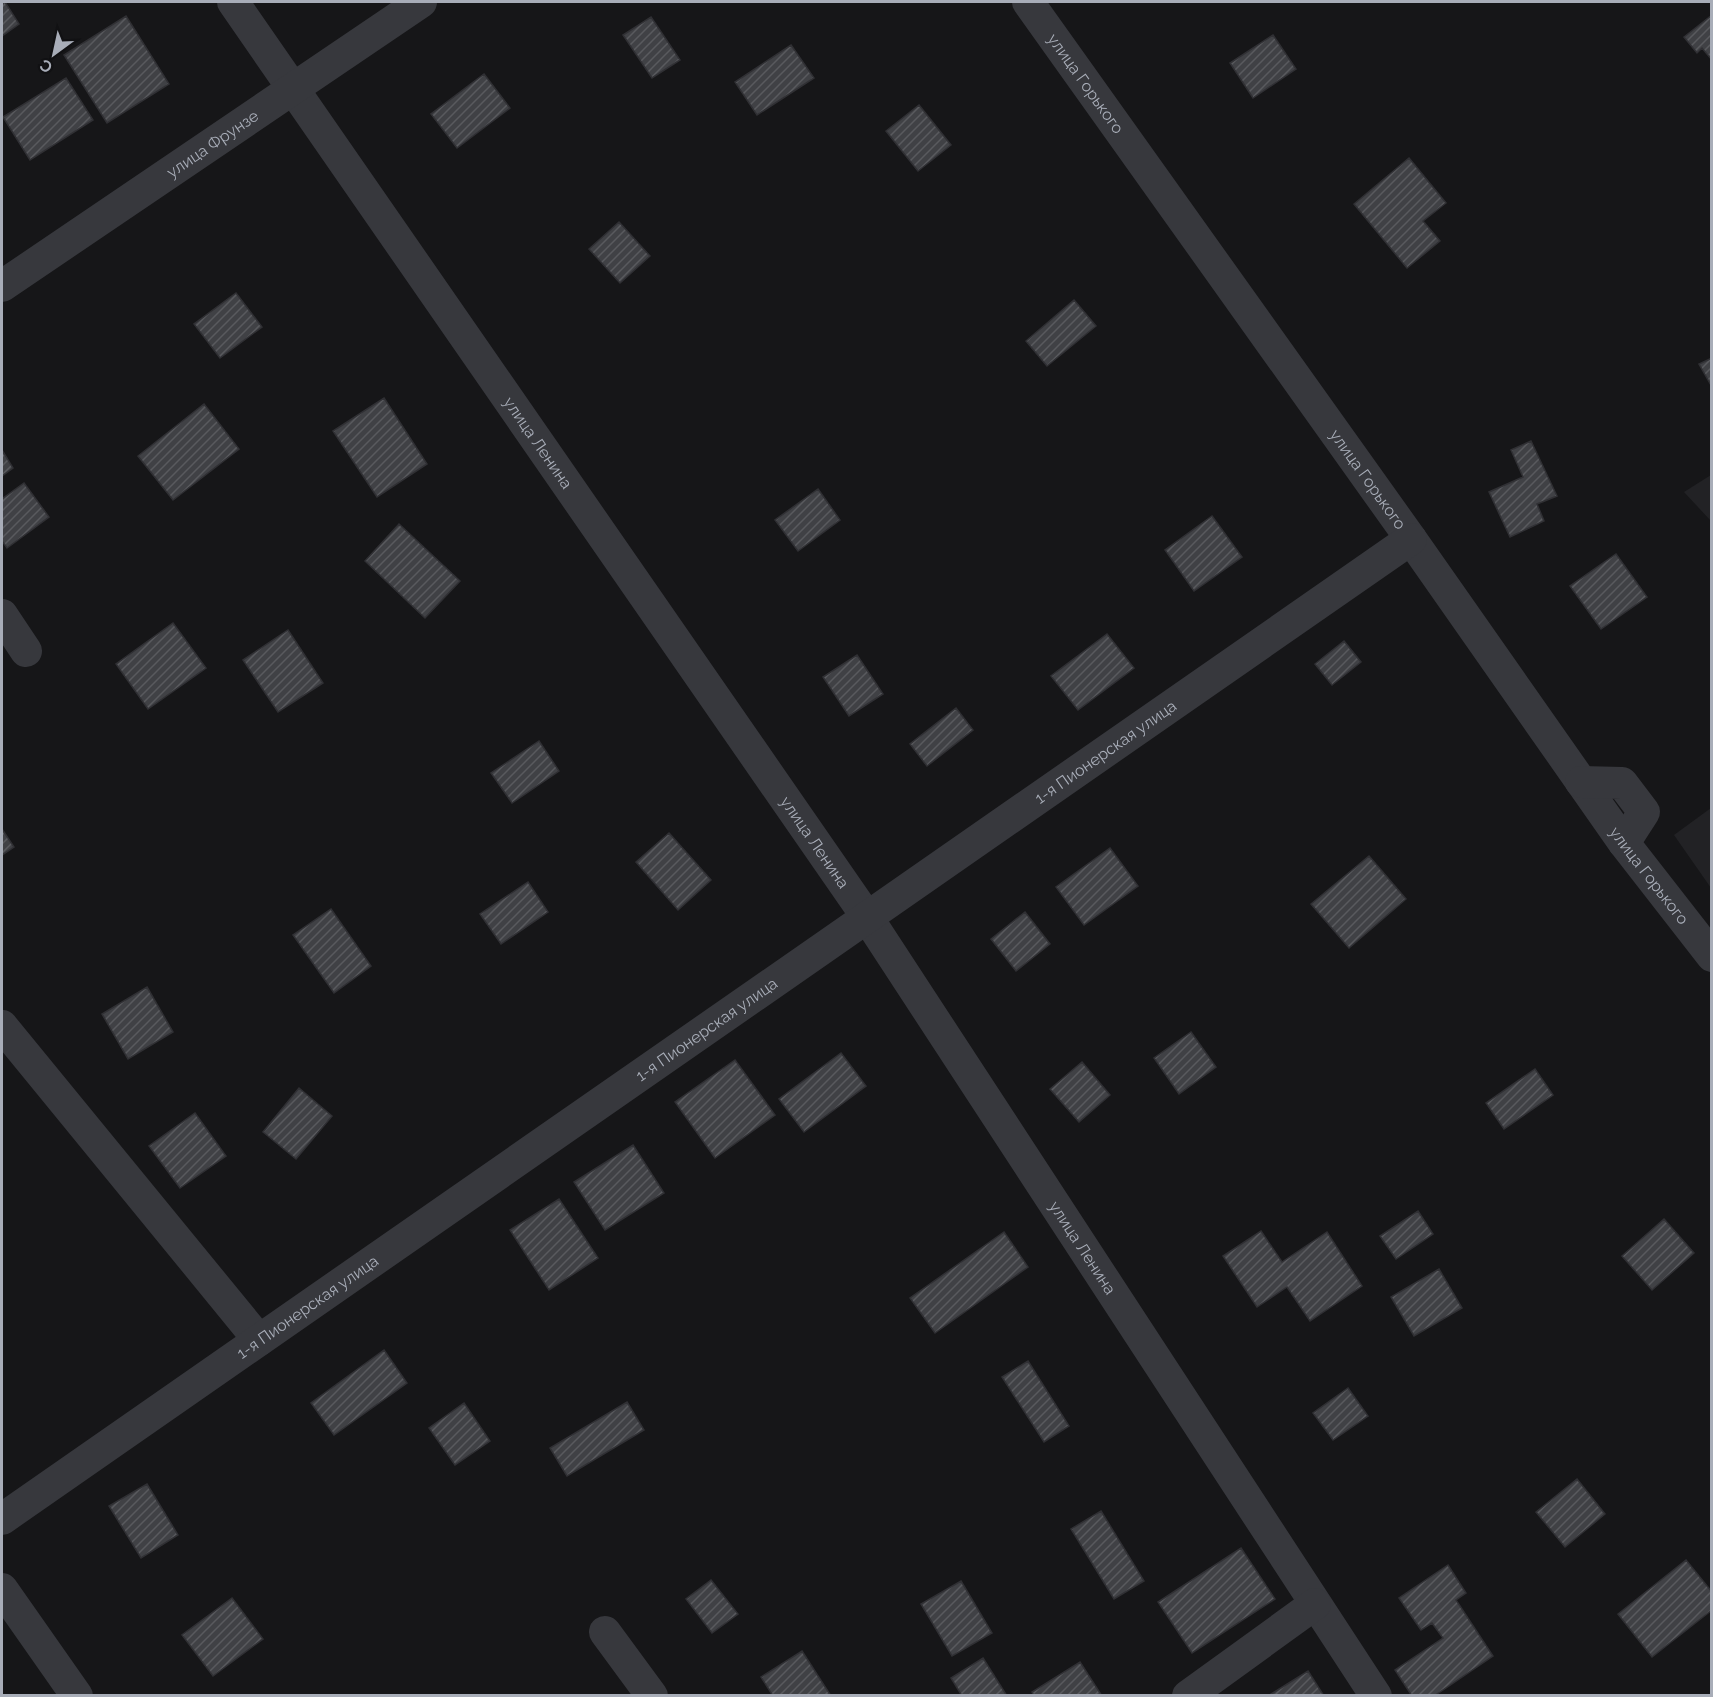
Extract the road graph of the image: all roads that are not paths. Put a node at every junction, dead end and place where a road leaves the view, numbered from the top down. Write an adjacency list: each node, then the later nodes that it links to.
1 (233, 2): 4 (street, улица Ленина)
2 (421, 2): 4 (street, улица Фрунзе)
3 (1028, 2): 6 (street, улица Горького)
4 (295, 88): 5 (street, улица Фрунзе); 9 (street, улица Ленина)
5 (2, 286)
6 (1411, 539): 9 (street, 1-я Пионерская улица); 10 (street, улица Горького)
7 (2, 615): 8 (street)
8 (26, 651)
9 (867, 917): 12 (street, 1-я Пионерская улица); 15 (street, улица Ленина)
10 (1712, 956)
11 (2, 1026): 12 (street)
12 (259, 1340): 13 (street, 1-я Пионерская улица)
13 (2, 1519)
14 (2, 1589): 17 (street)
15 (1315, 1604): 19 (street); 20 (street, улица Ленина)
16 (605, 1632): 18 (street)
17 (77, 1695)
18 (652, 1695)
19 (1188, 1695)
20 (1376, 1695)

